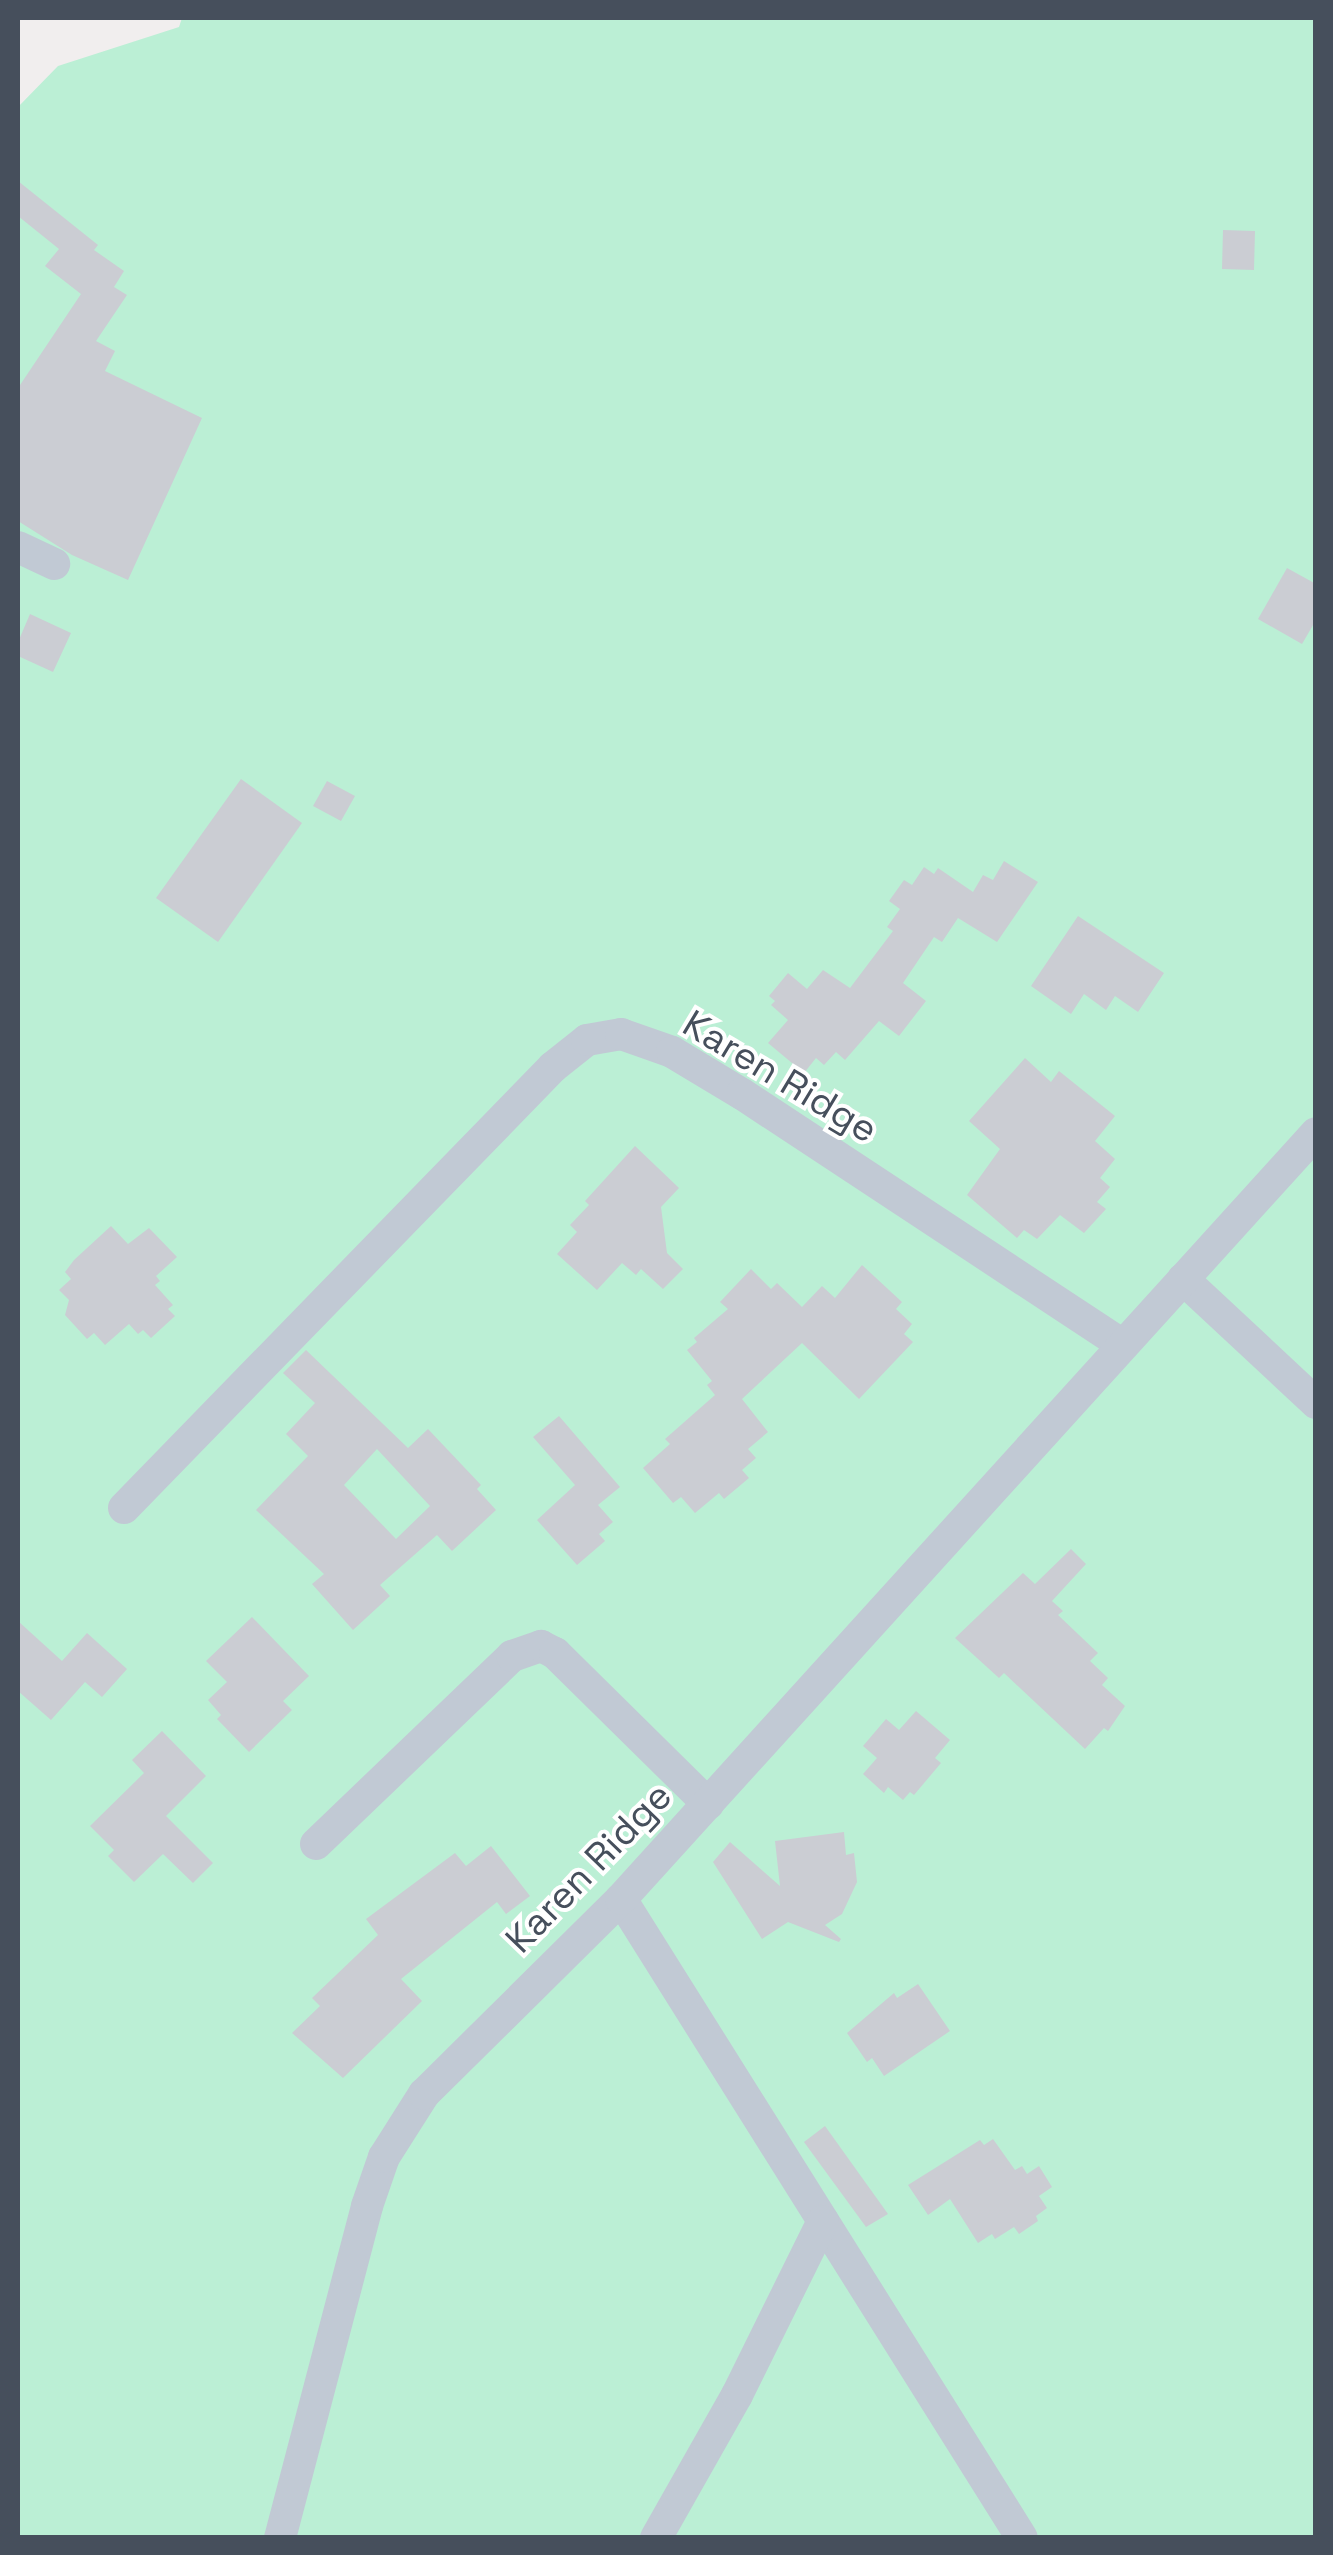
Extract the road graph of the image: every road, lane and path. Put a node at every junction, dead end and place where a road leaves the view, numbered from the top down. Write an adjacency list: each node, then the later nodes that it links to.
1 (18, 547): 2 (street)
2 (54, 564)
3 (1316, 1133): 4 (street, Karen Ridge)
4 (1182, 1279): 5 (street, Karen Ridge); 6 (street)
5 (1122, 1345): 7 (street, Karen Ridge); 8 (street, Karen Ridge)
6 (1316, 1403)
7 (124, 1508)
8 (708, 1804): 9 (street); 10 (street, Karen Ridge)
9 (316, 1844)
10 (621, 1900): 11 (street); 12 (street, Karen Ridge)
11 (822, 2221): 13 (street); 14 (street)
12 (280, 2538)
13 (656, 2538)
14 (1022, 2538)

